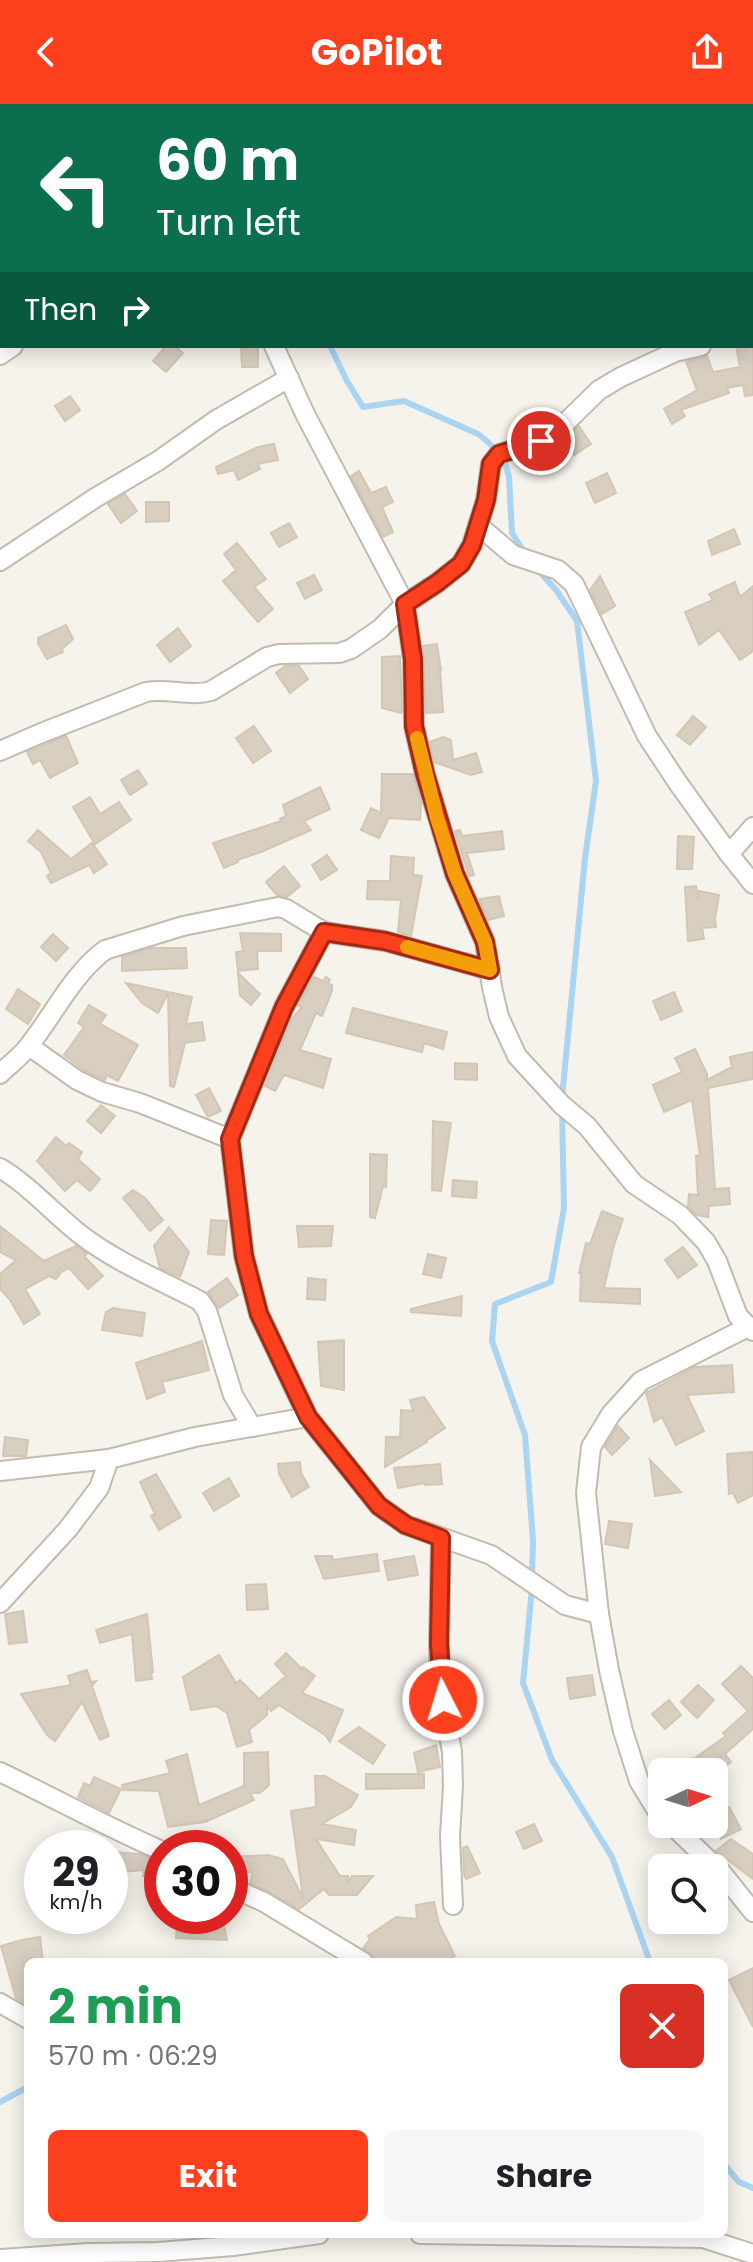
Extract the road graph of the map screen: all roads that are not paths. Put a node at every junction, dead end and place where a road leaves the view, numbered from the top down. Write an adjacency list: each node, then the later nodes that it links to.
1 (275, 348): 4 (street)
2 (692, 348): 3 (street)
3 (654, 352): 5 (street)
4 (289, 378): 6 (street); 7 (street)
5 (478, 525): 7 (street); 10 (street)
6 (0, 561)
7 (405, 604): 8 (street); 13 (street)
8 (0, 751)
9 (753, 827): 10 (street)
10 (729, 854): 11 (street)
11 (753, 884)
12 (324, 932): 13 (street); 14 (street); 16 (street)
13 (490, 970): 18 (street)
14 (29, 1046): 15 (street); 16 (street)
15 (0, 1074)
16 (230, 1139): 19 (street)
17 (0, 1168): 20 (street)
18 (750, 1329): 25 (street)
19 (308, 1417): 20 (street); 23 (street)
20 (252, 1427): 21 (street)
21 (109, 1459): 22 (street); 24 (street)
22 (0, 1471)
23 (441, 1538): 25 (street); 31 (street)
24 (0, 1603)
25 (599, 1614): 27 (street)
26 (0, 1772): 29 (street)
27 (648, 1796)
28 (686, 1838): 32 (street)
29 (144, 1843)
30 (248, 1895): 33 (street)
31 (453, 1905)
32 (753, 1912)
33 (356, 1958)
34 (0, 2003): 35 (street)
35 (24, 2017)
36 (301, 2238): 39 (street)
37 (708, 2238): 40 (street)
38 (205, 2241): 39 (street); 41 (street)
39 (231, 2254)
40 (753, 2254)
41 (0, 2259)

